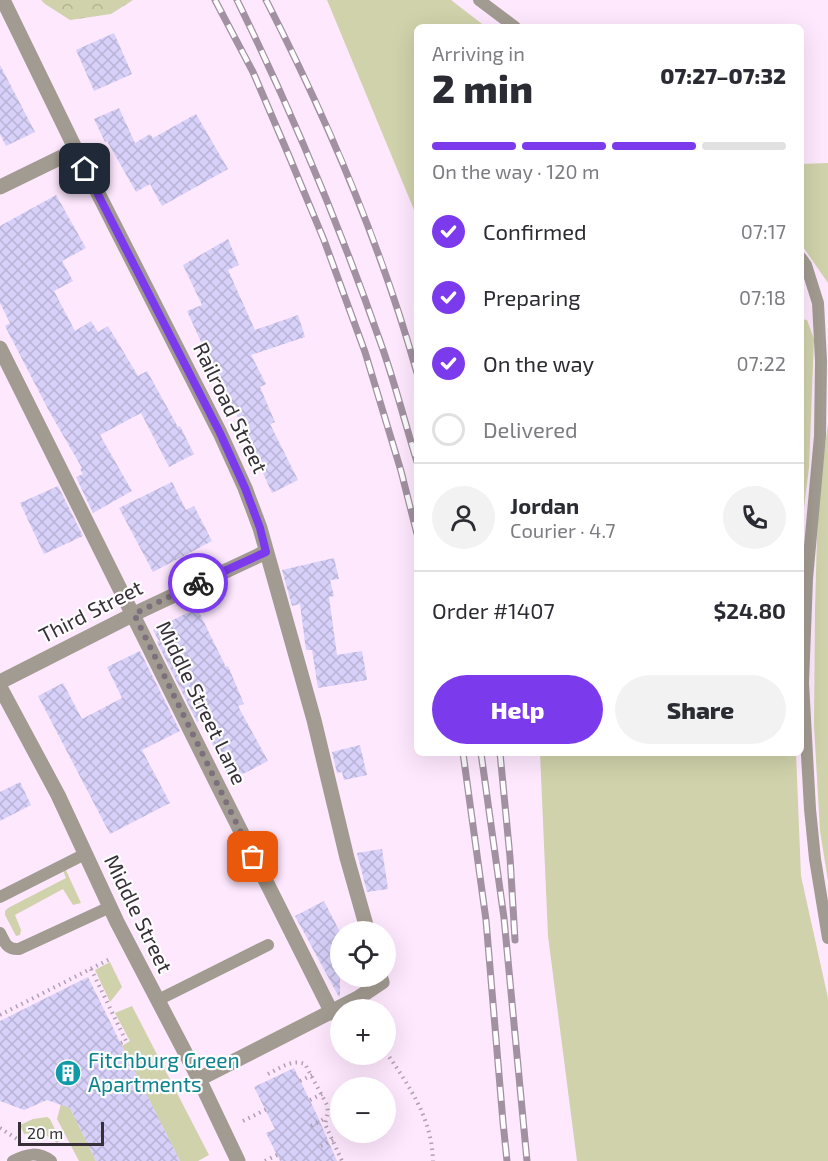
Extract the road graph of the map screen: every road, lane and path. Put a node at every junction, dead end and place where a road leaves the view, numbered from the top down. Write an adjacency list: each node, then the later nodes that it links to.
1 (3, 0): 4 (street, Railroad Street)
2 (479, 0): 3 (lane)
3 (511, 24)
4 (75, 150): 5 (street); 8 (street, Railroad Street)
5 (0, 187)
6 (804, 262): 10 (lane)
7 (0, 348): 9 (street, Middle Street Lane)
8 (266, 552): 9 (street, Third Street); 17 (street, Railroad Street)
9 (134, 614): 11 (street, Third Street); 26 (street, Middle Street Lane)
10 (804, 656)
11 (0, 682)
12 (0, 687): 14 (street, Middle Street)
13 (804, 700): 19 (lane)
14 (85, 854): 15 (lane); 16 (street, Middle Street)
15 (0, 897)
16 (110, 907): 18 (lane); 25 (street, Middle Street)
17 (365, 921)
18 (0, 933)
19 (828, 938)
20 (268, 945): 25 (lane)
21 (113, 957): 22 (path)
22 (91, 969): 28 (path); 29 (path)
23 (371, 987): 24 (street)
24 (356, 999)
25 (158, 1000): 33 (street, Middle Street)
26 (330, 1009)
27 (330, 1014): 33 (street)
28 (0, 1015)
29 (121, 1043)
30 (395, 1065): 51 (path)
31 (268, 1074): 32 (path)
32 (312, 1076): 34 (path); 35 (path)
33 (199, 1079): 48 (street, Middle Street)
34 (300, 1081)
35 (322, 1094): 36 (path); 38 (path)
36 (310, 1100)
37 (269, 1108): 39 (path)
38 (326, 1118): 40 (path); 41 (path)
39 (243, 1121)
40 (311, 1126)
41 (330, 1134)
42 (330, 1142): 44 (path)
43 (334, 1143): 50 (path)
44 (321, 1146)
45 (279, 1154): 49 (path)
46 (13, 1161): 47 (lane)
47 (51, 1161)
48 (238, 1161)
49 (265, 1161)
50 (341, 1161)
51 (433, 1161)

